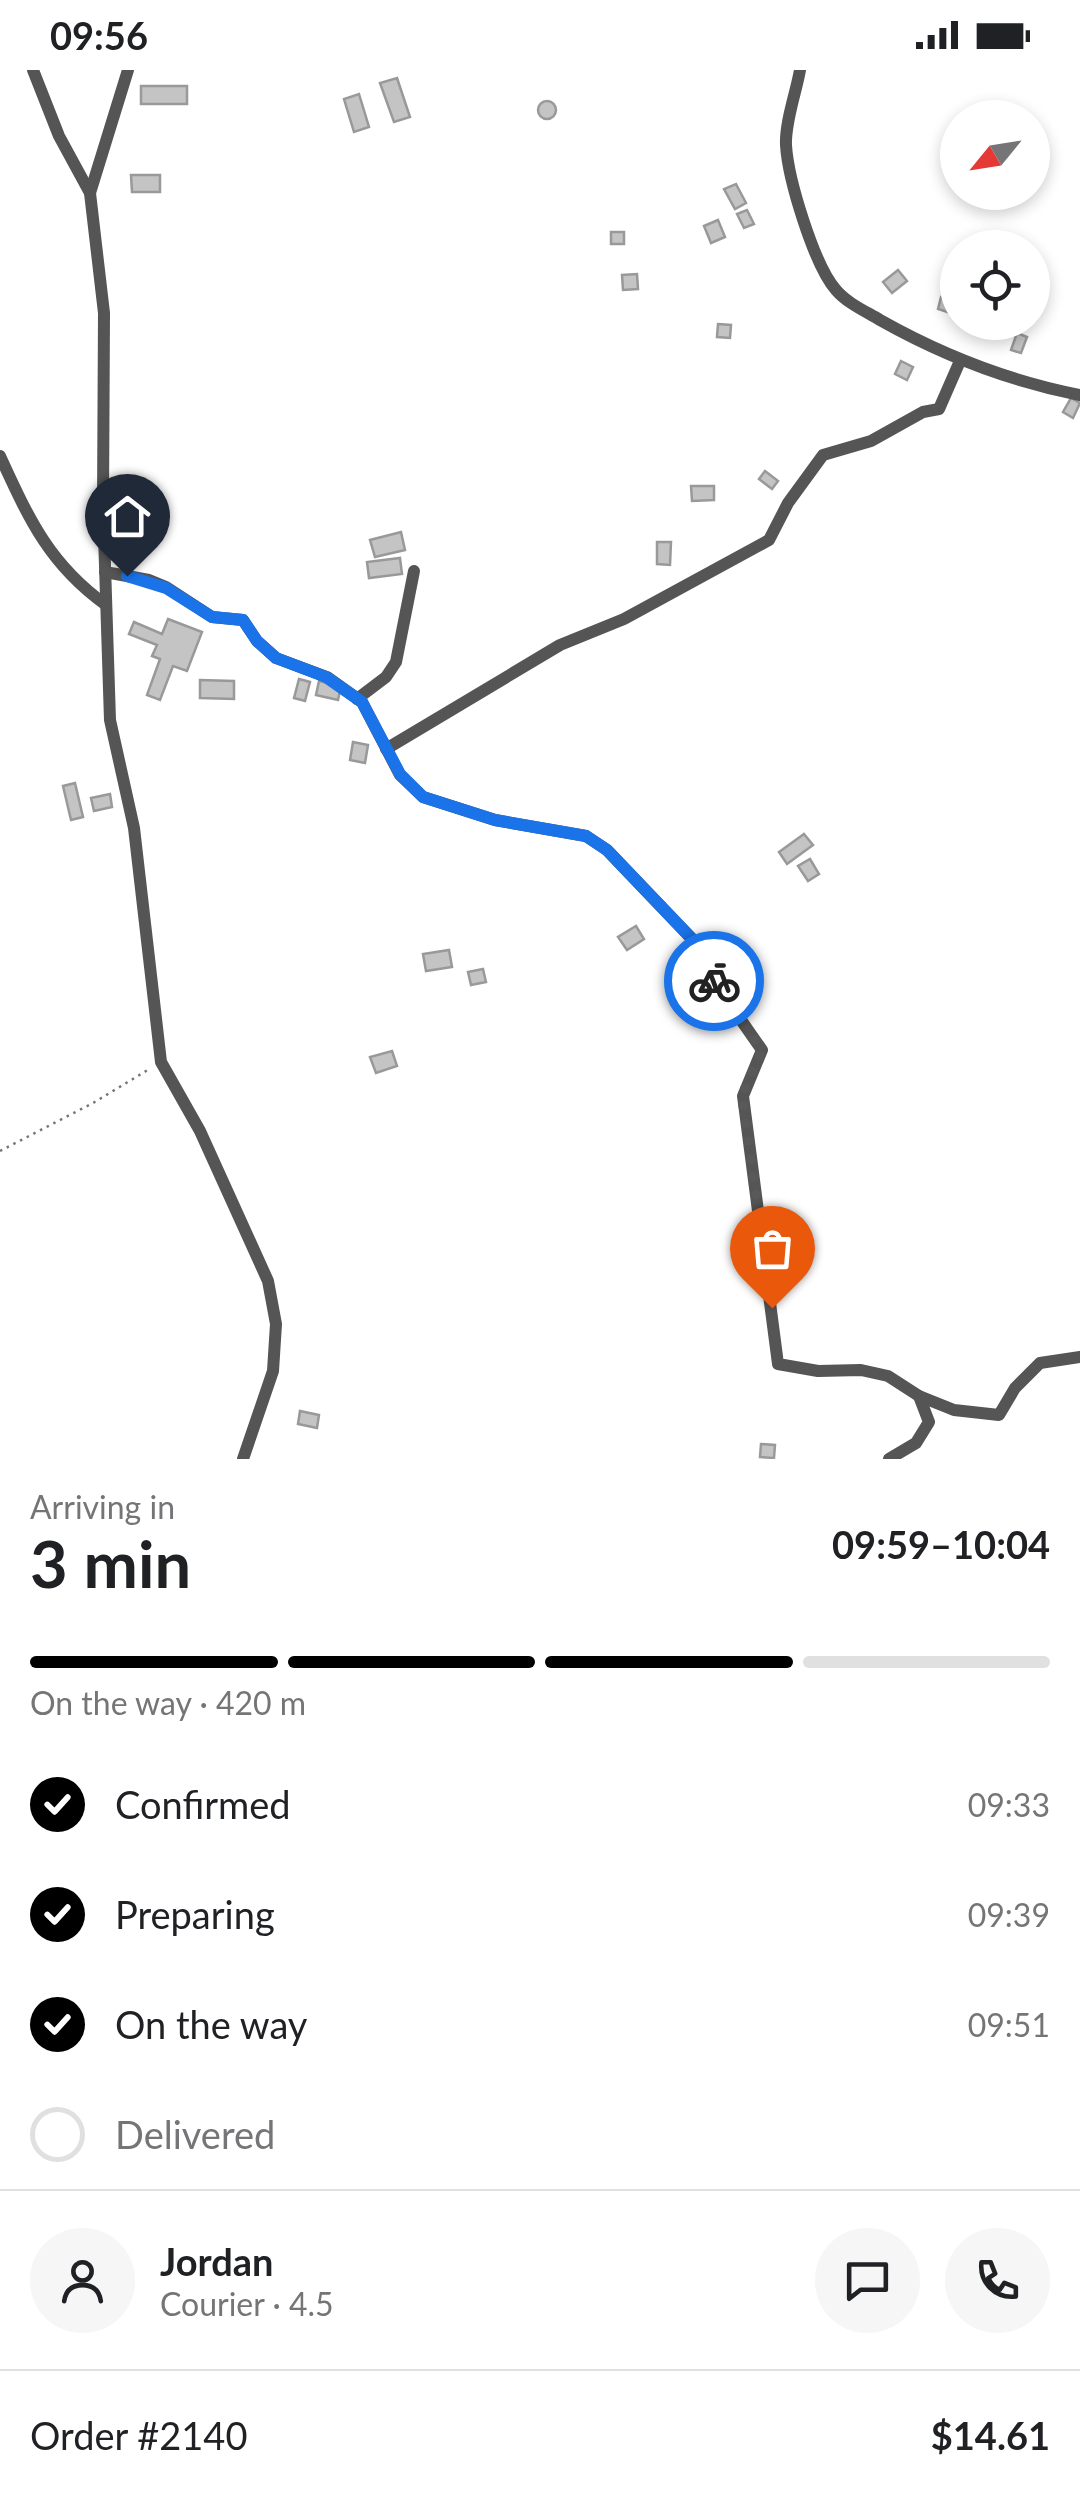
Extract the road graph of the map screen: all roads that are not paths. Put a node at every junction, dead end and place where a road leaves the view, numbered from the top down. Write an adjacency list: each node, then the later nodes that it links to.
1 (32, 70): 4 (street)
2 (128, 70): 4 (street)
3 (800, 70): 5 (street)
4 (90, 194): 9 (street)
5 (960, 360): 6 (street); 12 (street)
6 (1080, 396)
7 (0, 456): 10 (street)
8 (414, 571): 11 (street)
9 (105, 572): 10 (street); 11 (street)
10 (106, 605): 15 (street)
11 (357, 699): 12 (street)
12 (386, 749): 14 (street)
13 (1080, 1357): 14 (street)
14 (919, 1396): 16 (street)
15 (243, 1459)
16 (890, 1459)

